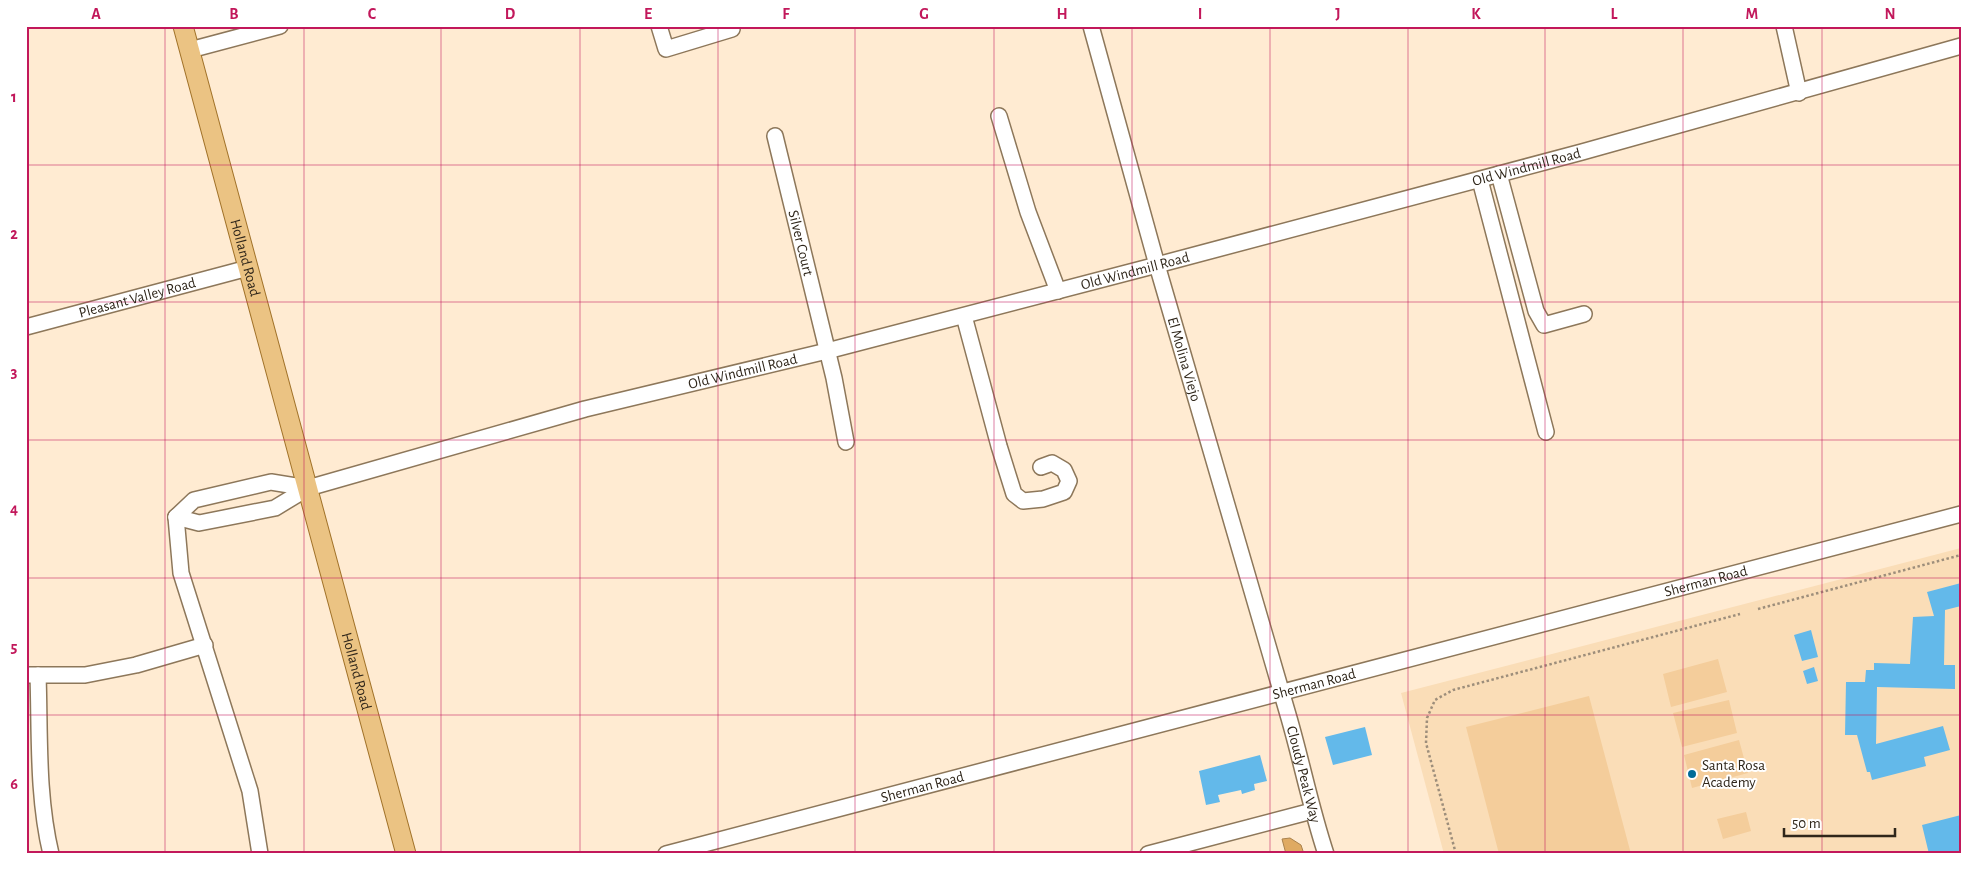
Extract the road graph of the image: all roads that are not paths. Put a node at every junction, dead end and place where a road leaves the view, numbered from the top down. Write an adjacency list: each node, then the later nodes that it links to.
1 (183, 26): 8 (main road, Holland Road)
2 (280, 26): 8 (street)
3 (659, 26): 6 (street)
4 (1091, 26): 14 (street, El Molina Viejo)
5 (1784, 26): 9 (street)
6 (732, 28)
7 (1961, 46): 9 (street, Old Windmill Road)
8 (190, 50): 15 (main road, Holland Road)
9 (1799, 93): 12 (street, Old Windmill Road)
10 (999, 116): 16 (street)
11 (775, 136): 20 (street, Silver Court)
12 (1499, 174): 13 (street, Old Windmill Road); 17 (street)
13 (1480, 180): 14 (street, Old Windmill Road); 21 (street)
14 (1157, 265): 16 (street, Old Windmill Road); 29 (street, El Molina Viejo)
15 (248, 268): 19 (street, Pleasant Valley Road); 24 (main road, Holland Road)
16 (1058, 291): 18 (street, Old Windmill Road)
17 (1584, 314)
18 (964, 316): 20 (street, Old Windmill Road); 23 (street)
19 (26, 327)
20 (828, 351): 22 (street, Silver Court); 24 (street, Old Windmill Road)
21 (1546, 432)
22 (846, 442)
23 (1041, 467)
24 (308, 488): 26 (street); 26 (street); 34 (main road, Holland Road)
25 (1961, 514): 29 (street, Sherman Road)
26 (176, 517): 27 (street)
27 (205, 645): 28 (street); 33 (street)
28 (32, 675): 32 (street)
29 (1281, 693): 30 (street, Cloudy Peak Way); 31 (street, Sherman Road)
30 (1312, 811): 36 (street); 37 (street, Cloudy Peak Way)
31 (717, 847): 35 (street, Sherman Road)
32 (51, 854)
33 (260, 854)
34 (406, 854)
35 (666, 854)
36 (1148, 854)
37 (1326, 854)

